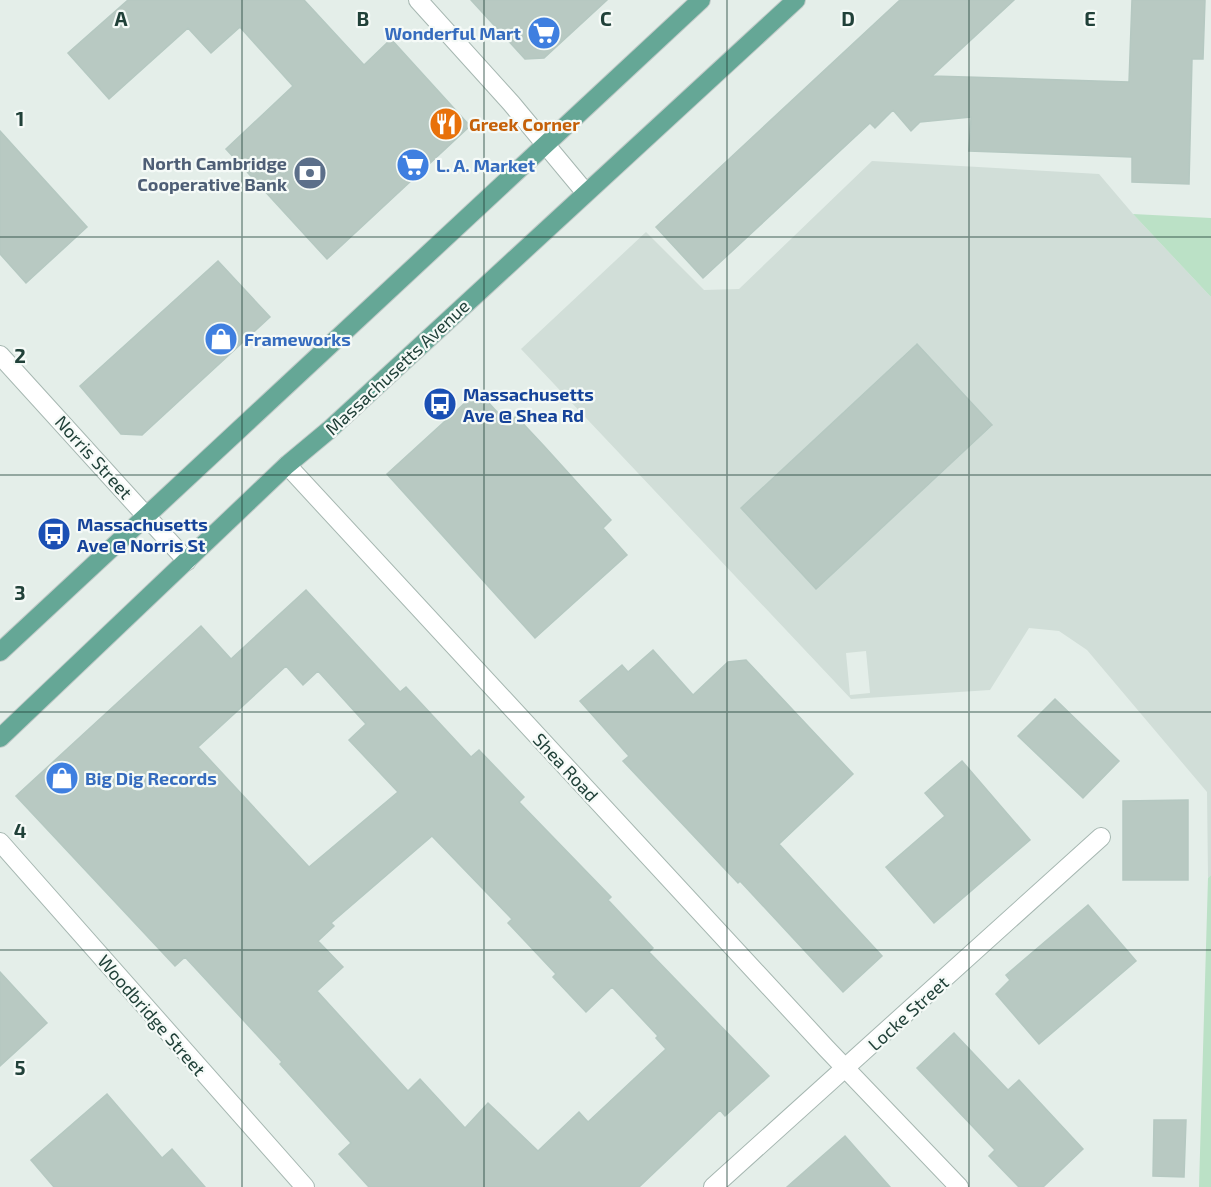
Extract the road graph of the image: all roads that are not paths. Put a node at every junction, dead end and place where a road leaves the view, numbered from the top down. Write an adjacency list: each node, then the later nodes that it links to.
1 (418, 0): 4 (street)
2 (701, 0): 4 (main road)
3 (796, 0): 5 (main road, Massachusetts Avenue)
4 (545, 144): 5 (street); 8 (main road)
5 (585, 192): 7 (main road, Massachusetts Avenue)
6 (0, 355): 8 (street, Norris Street)
7 (286, 465): 9 (main road, Massachusetts Avenue); 14 (street, Shea Road)
8 (148, 516): 9 (street, Norris Street); 10 (main road)
9 (187, 561): 11 (main road, Massachusetts Avenue)
10 (0, 652)
11 (0, 738)
12 (1101, 837): 14 (street, Locke Street)
13 (0, 842): 15 (street, Woodbridge Street)
14 (846, 1068): 16 (street, Locke Street); 17 (street, Shea Road)
15 (305, 1187)
16 (714, 1187)
17 (959, 1187)

